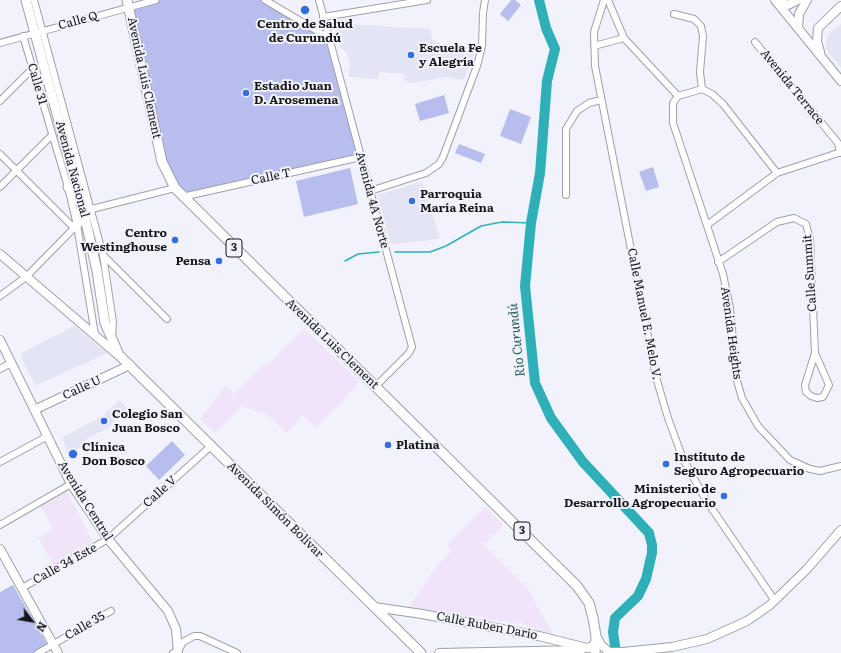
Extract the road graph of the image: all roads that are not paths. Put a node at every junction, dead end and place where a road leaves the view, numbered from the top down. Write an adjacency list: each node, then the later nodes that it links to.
1 (26, 0): 18 (main road, Avenida Nacional)
2 (34, 0): 18 (street, Avenida Nacional)
3 (156, 0): 13 (street, Calle Q)
4 (265, 0): 20 (street)
5 (319, 0): 16 (street, Avenida 4A Norte)
6 (427, 0): 16 (street)
7 (485, 0): 41 (street)
8 (604, 0): 24 (street, Calle Manuel E. Melo V.)
9 (608, 0): 21 (street)
10 (775, 0): 11 (street); 17 (street)
11 (798, 0)
12 (807, 0): 17 (street)
13 (128, 4): 18 (street, Calle Q); 40 (main road, Avenida Luis Clement / 3)
14 (841, 6): 25 (street)
15 (674, 14): 28 (street)
16 (323, 17): 20 (street, Avenida 4A Norte)
17 (798, 28): 25 (street)
18 (38, 32): 19 (street, Calle Q); 44 (main road, Avenida Nacional); 45 (street, Avenida Nacional)
19 (23, 36): 23 (street, Calle Q); 26 (street, Calle 31)
20 (329, 38): 35 (street, Avenida 4A Norte)
21 (624, 38): 24 (street); 29 (street)
22 (755, 42): 33 (street, Avenida Terrace)
23 (0, 43)
24 (594, 46): 30 (street, Calle Manuel E. Melo V.)
25 (822, 56): 27 (street)
26 (33, 68): 31 (street); 32 (street, Calle 31)
27 (841, 81)
28 (702, 89): 29 (street); 37 (street)
29 (678, 96): 47 (street, Avenida Heights)
30 (601, 100): 42 (street); 74 (street, Calle Manuel E. Melo V.)
31 (0, 101)
32 (52, 135): 36 (street); 39 (street, Calle 31)
33 (841, 153): 37 (street)
34 (0, 154): 36 (street)
35 (361, 157): 41 (street, Avenida 4A Norte); 43 (street, Calle T)
36 (17, 170): 38 (street); 46 (street)
37 (777, 173): 47 (street)
38 (0, 187)
39 (68, 187): 44 (main road); 46 (street, Calle 31)
40 (175, 188): 43 (main road, Avenida Luis Clement / 3); 45 (street)
41 (370, 191): 62 (street, Avenida 4A Norte)
42 (566, 195)
43 (182, 196): 62 (main road, Avenida Luis Clement / 3)
44 (82, 205): 46 (main road); 55 (main road, Avenida Nacional)
45 (92, 209): 49 (street, Avenida Nacional)
46 (77, 225): 51 (street); 54 (street, Calle 31)
47 (707, 225): 50 (street, Avenida Heights)
48 (0, 254): 51 (street)
49 (103, 255): 53 (street); 55 (street, Avenida Nacional)
50 (718, 262): 57 (street, Calle Summit); 67 (street, Avenida Heights)
51 (26, 277): 52 (street); 54 (street)
52 (0, 296)
53 (167, 319)
54 (96, 335): 58 (street)
55 (111, 338): 58 (main road, Avenida Nacional)
56 (0, 340): 59 (street, Avenida Central)
57 (815, 353): 57 (street)
58 (119, 356): 60 (main road, Avenida Nacional)
59 (11, 363): 61 (street); 63 (street, Avenida Central)
60 (130, 365): 63 (street, Calle U); 65 (main road, Avenida Simón Bolívar)
61 (0, 370)
62 (376, 387): 77 (main road, Avenida Luis Clement / 3)
63 (34, 410): 64 (street, Avenida Central)
64 (46, 437): 66 (street); 68 (street, Avenida Central)
65 (211, 446): 71 (street, Calle V); 75 (main road, Avenida Simón Bolívar)
66 (0, 462)
67 (841, 466)
68 (71, 484): 69 (street); 71 (street, Avenida Central)
69 (0, 525)
70 (841, 530): 74 (street)
71 (108, 539): 73 (street, Calle 34 Este); 81 (street, Avenida Central)
72 (1, 554): 73 (street)
73 (22, 588): 79 (street)
74 (775, 601): 83 (street)
75 (374, 607): 78 (street, Calle Ruben Dario); 87 (main road, Avenida Simón Bolívar)
76 (111, 611): 79 (street, Calle 35)
77 (596, 639): 78 (street, Calle Ruben Dario); 82 (street); 90 (main road, Avenida Luis Clement / 3)
78 (556, 641): 80 (street)
79 (54, 644): 84 (street, Calle 35); 85 (street)
80 (556, 650): 88 (street); 89 (street)
81 (176, 652): 86 (street)
82 (609, 652): 83 (street)
83 (623, 652)
84 (38, 653)
85 (58, 653)
86 (237, 653)
87 (421, 653)
88 (439, 653)
89 (591, 653)
90 (595, 653)

